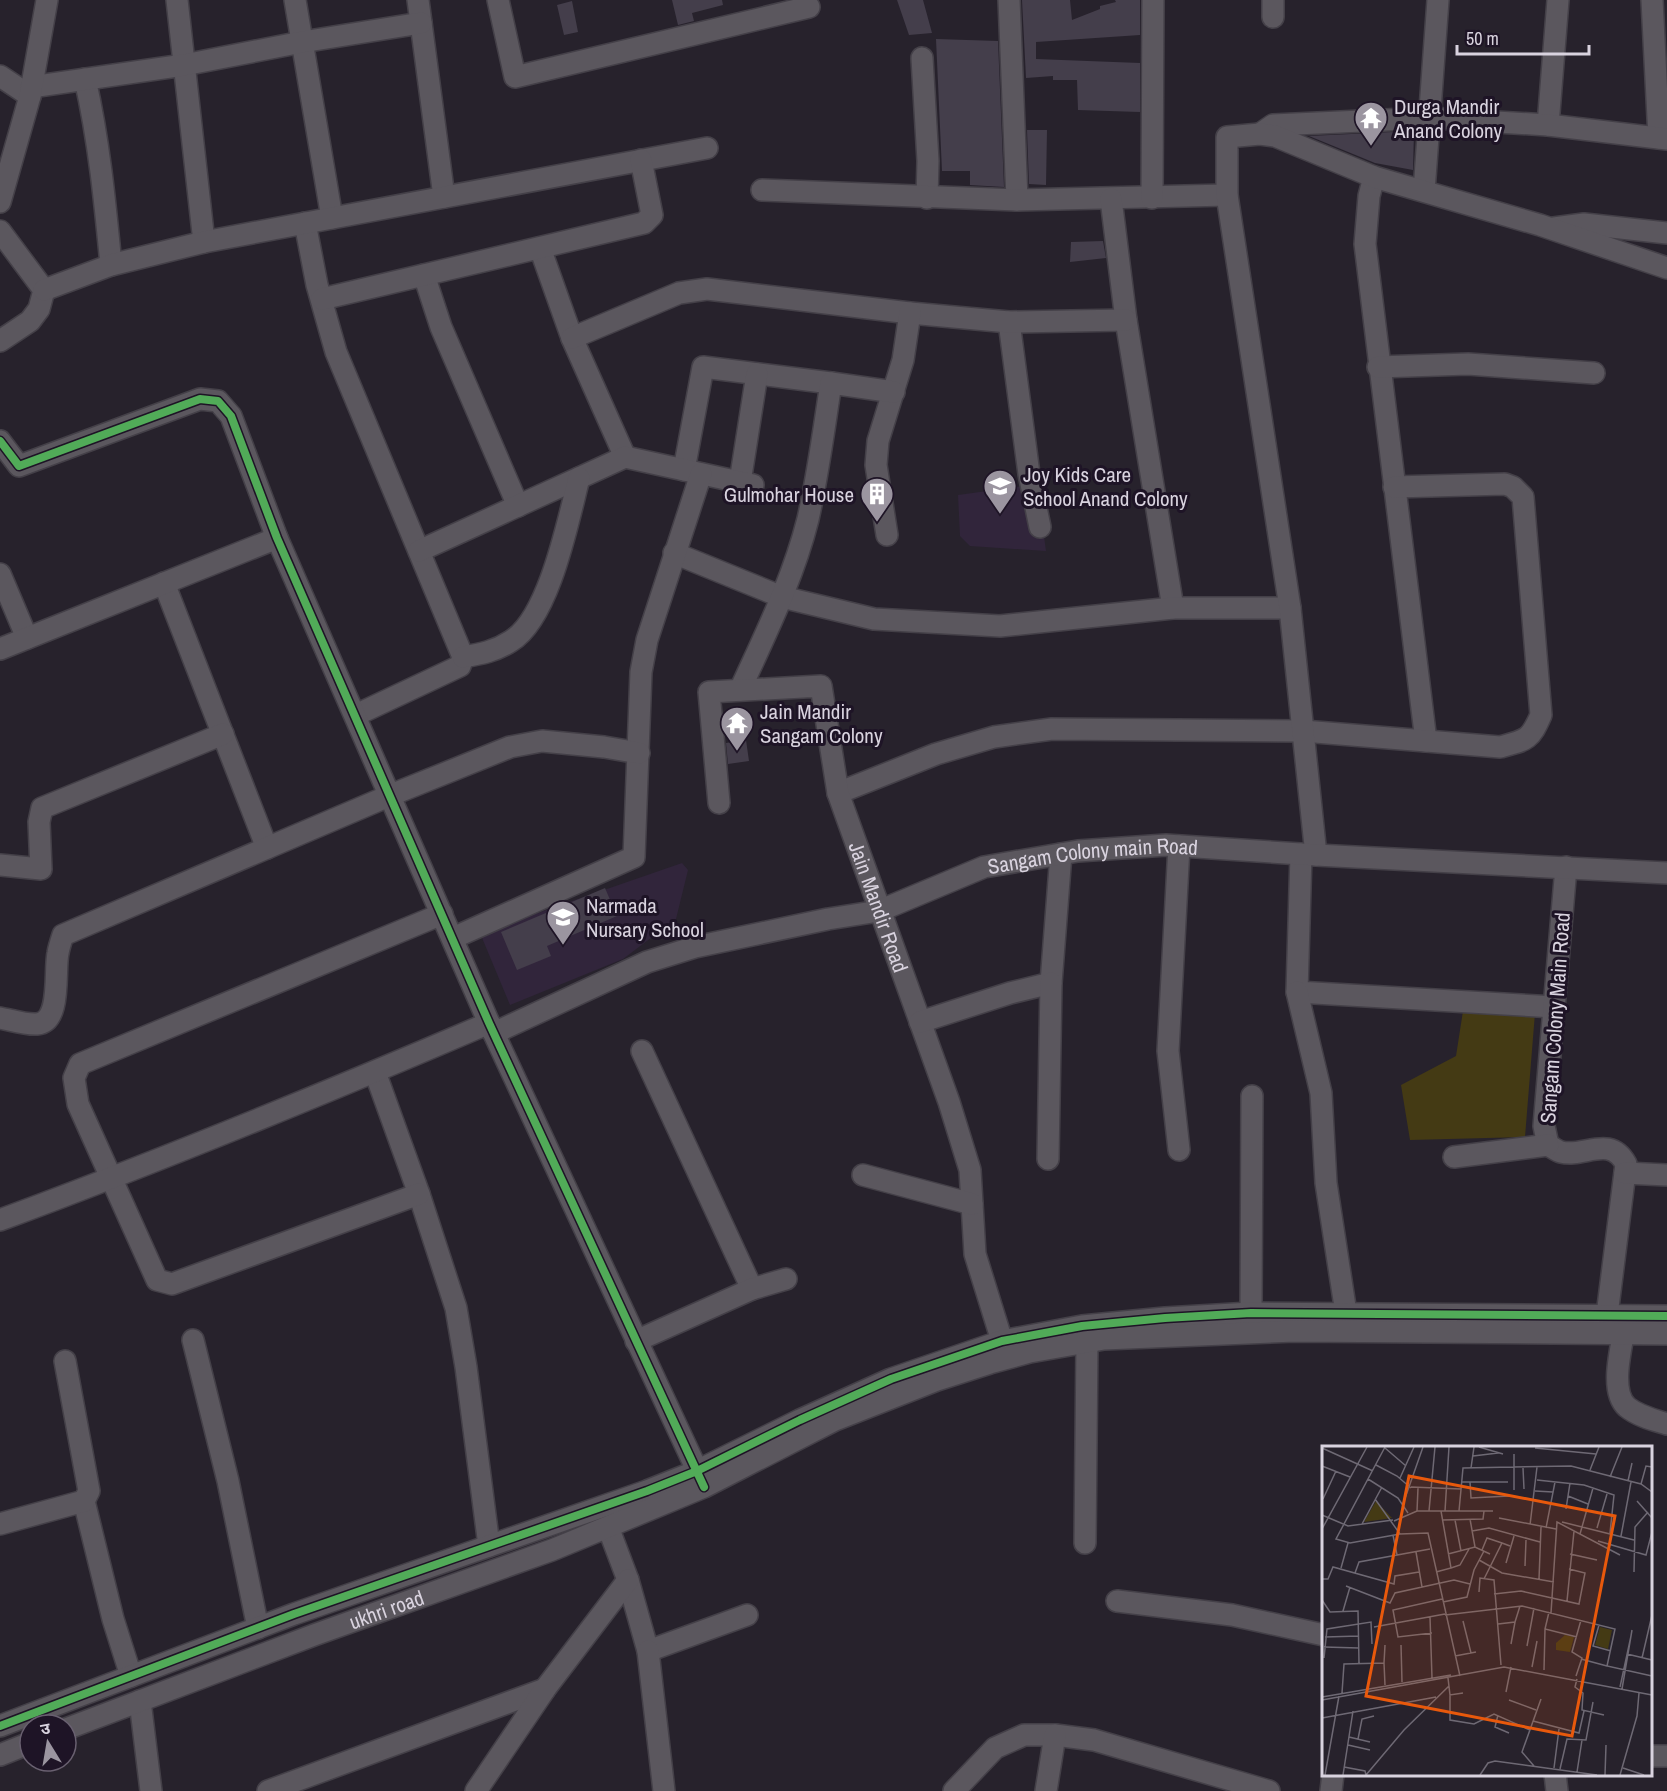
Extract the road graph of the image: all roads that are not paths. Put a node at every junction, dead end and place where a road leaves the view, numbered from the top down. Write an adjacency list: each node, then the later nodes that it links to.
1 (47, 0): 18 (street)
2 (177, 0): 15 (street)
3 (295, 0): 13 (street)
4 (418, 0): 12 (street)
5 (498, 0): 11 (street)
6 (1009, 0): 33 (street)
7 (1153, 0): 32 (street)
8 (1438, 0): 19 (street)
9 (1557, 0): 20 (street)
10 (1652, 0): 22 (street)
11 (809, 8)
12 (421, 23): 13 (street); 29 (street)
13 (302, 42): 15 (street); 35 (street)
14 (922, 58): 30 (street)
15 (184, 64): 17 (street); 40 (street)
16 (0, 76): 18 (street)
17 (85, 80): 18 (street); 42 (street)
18 (30, 92): 34 (street)
19 (1430, 118): 20 (street); 21 (street); 27 (street)
20 (1548, 125): 22 (street)
21 (1260, 134): 25 (street); 28 (street)
22 (1663, 138)
23 (707, 147): 24 (street)
24 (641, 160): 29 (street); 41 (street)
25 (1374, 177): 27 (street); 52 (street)
26 (762, 190): 30 (street)
27 (1424, 191): 37 (street)
28 (1227, 195): 32 (street); 73 (street)
29 (444, 197): 35 (street)
30 (927, 198): 33 (street)
31 (1111, 198): 32 (street); 33 (street); 48 (street)
32 (1152, 198)
33 (1017, 200)
34 (0, 202)
35 (332, 218): 36 (street)
36 (304, 223): 40 (street); 46 (street)
37 (1549, 228): 39 (street); 43 (street)
38 (0, 231): 45 (street)
39 (1667, 233)
40 (204, 242): 42 (street)
41 (540, 248): 44 (street); 50 (street)
42 (111, 264): 45 (street)
43 (1667, 268)
44 (424, 275): 46 (street); 63 (street)
45 (44, 290): 51 (street)
46 (322, 299): 67 (street)
47 (910, 313): 49 (street); 50 (street); 56 (street)
48 (1126, 320): 49 (street); 72 (street)
49 (1009, 322): 64 (street)
50 (572, 338): 58 (street)
51 (0, 341)
52 (1378, 367): 53 (street); 62 (street)
53 (1594, 373)
54 (757, 374): 55 (street); 60 (street); 60 (street)
55 (831, 383): 56 (street); 71 (street)
56 (894, 392): 65 (street)
57 (0, 441): 59 (street)
58 (625, 457): 60 (street); 61 (street)
59 (9, 470): 66 (street)
60 (692, 472): 68 (street)
61 (579, 478): 63 (street); 76 (street)
62 (1394, 487): 81 (street); 81 (street)
63 (518, 506): 67 (street)
64 (1040, 527)
65 (887, 535)
66 (277, 538): 70 (street); 78 (street)
67 (419, 550): 76 (street)
68 (674, 553): 71 (street); 82 (street)
69 (0, 574): 74 (street)
70 (165, 583): 74 (street); 80 (street)
71 (782, 597): 72 (street); 77 (street)
72 (1173, 608): 73 (street)
73 (1290, 608): 79 (street)
74 (27, 638): 75 (street)
75 (0, 648)
76 (463, 657): 78 (street)
77 (740, 690): 83 (street, Jain Mandir Road); 85 (street, Jain Mandir Road)
78 (356, 715): 84 (street)
79 (1303, 731): 81 (street); 83 (street); 89 (street)
80 (223, 734): 87 (street); 90 (street)
81 (1426, 741)
82 (639, 753): 84 (street); 95 (street)
83 (838, 793): 93 (street, Jain Mandir Road)
84 (391, 795): 87 (street); 94 (street)
85 (719, 803)
86 (1179, 846): 88 (street, Sangam Colony main Road); 89 (street, Sangam Colony main Road); 106 (street)
87 (267, 848): 99 (street)
88 (1061, 854): 93 (street, Sangam Colony main Road); 96 (street)
89 (1309, 855): 91 (street, Sangam Colony main Road); 97 (street)
90 (0, 865)
91 (1566, 867): 92 (street, Sangam Colony main Road); 98 (street, Sangam Colony Main Road)
92 (1667, 873)
93 (879, 911): 100 (street, Jain Mandir Road); 101 (street, Sangam Colony main Road)
94 (442, 914): 95 (street); 112 (street)
95 (453, 938): 101 (street)
96 (1051, 983): 100 (street); 108 (street)
97 (1297, 992): 98 (street); 119 (street)
98 (1554, 1007): 105 (street, Sangam Colony Main Road)
99 (0, 1018)
100 (920, 1022): 114 (street, Jain Mandir Road)
101 (492, 1028): 103 (street, Sangam Colony main Road); 124 (street)
102 (642, 1050): 117 (street)
103 (375, 1072): 112 (street, Sangam Colony main Road); 113 (street)
104 (1252, 1096): 118 (street)
105 (1548, 1145): 107 (street); 109 (street, Sangam Colony Main Road)
106 (1179, 1150)
107 (1454, 1157)
108 (1048, 1159)
109 (1625, 1173): 111 (street); 121 (street)
110 (862, 1175): 114 (street)
111 (1667, 1175)
112 (112, 1179): 113 (street); 115 (street, Sangam Colony main Road)
113 (419, 1194): 134 (street)
114 (972, 1204): 125 (street, Jain Mandir Road)
115 (0, 1220)
116 (786, 1279): 117 (street)
117 (752, 1289): 124 (street)
118 (1251, 1313): 119 (street); 125 (street)
119 (1346, 1313): 121 (street)
120 (1667, 1316): 121 (street)
121 (1619, 1321): 122 (street); 126 (street); 128 (street)
122 (1667, 1334)
123 (193, 1340): 138 (street)
124 (636, 1341): 129 (street)
125 (1002, 1341): 129 (street)
126 (1087, 1342): 129 (street); 133 (street)
127 (65, 1361): 130 (street)
128 (1667, 1424)
129 (701, 1479): 132 (street, ukhri road); 134 (street)
130 (84, 1501): 131 (street); 141 (street)
131 (0, 1524)
132 (608, 1527): 135 (street); 143 (street, ukhri road)
133 (1085, 1543)
134 (489, 1546): 138 (street)
135 (628, 1580): 140 (street); 142 (street)
136 (1117, 1601): 139 (street)
137 (747, 1615): 140 (street)
138 (258, 1628): 141 (street)
139 (1322, 1635)
140 (648, 1651): 154 (street)
141 (131, 1676): 145 (street)
142 (545, 1689): 152 (street); 153 (street)
143 (140, 1701): 144 (street, ukhri road); 151 (street)
144 (78, 1724)
145 (0, 1726)
146 (1055, 1735): 155 (street); 156 (street); 157 (street)
147 (18, 1748): 148 (street)
148 (0, 1755)
149 (1334, 1776): 158 (street)
150 (1555, 1776): 159 (street)
151 (151, 1791)
152 (268, 1791)
153 (476, 1791)
154 (664, 1791)
155 (954, 1791)
156 (1047, 1791)
157 (1269, 1791)
158 (1331, 1791)
159 (1557, 1791)

